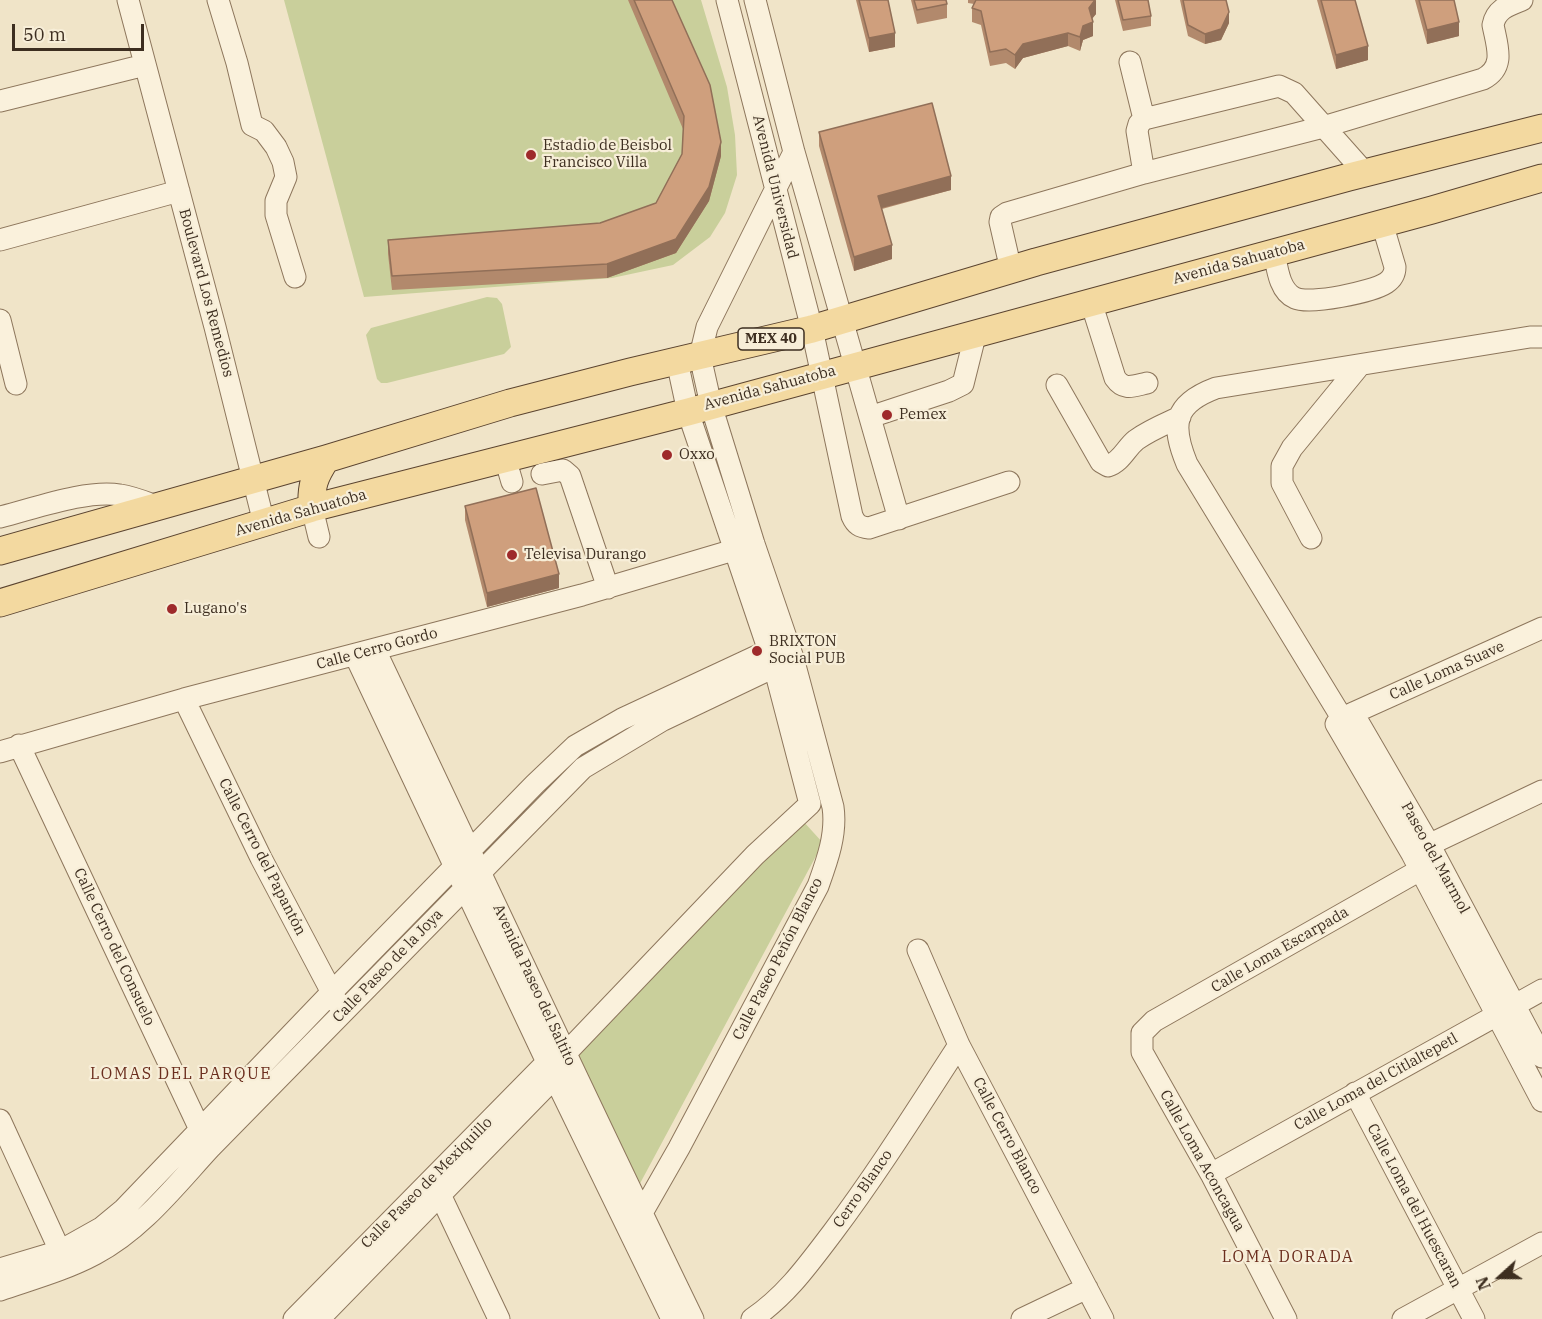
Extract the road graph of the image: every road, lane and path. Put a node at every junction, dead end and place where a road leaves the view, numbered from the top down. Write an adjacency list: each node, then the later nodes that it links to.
1 (128, 0): 7 (street, Boulevard Los Remedios)
2 (218, 0): 22 (street)
3 (727, 0): 16 (street, Avenida Universidad)
4 (755, 0): 12 (street, Avenida Universidad)
5 (1522, 0): 10 (street)
6 (1130, 62): 9 (street)
7 (145, 65): 8 (street); 17 (street, Boulevard Los Remedios)
8 (0, 101)
9 (1144, 119): 10 (street); 13 (street)
10 (1323, 127): 13 (street); 14 (street)
11 (1542, 128): 14 (main road, MEX 40)
12 (794, 152): 16 (street); 25 (street, Avenida Universidad)
13 (1144, 172): 21 (street)
14 (1365, 173): 21 (main road, MEX 40)
15 (1542, 178): 18 (main road, Avenida Sahuatoba)
16 (776, 187): 26 (street, Avenida Universidad); 29 (street)
17 (179, 191): 19 (street); 41 (street, Boulevard Los Remedios)
18 (1382, 223): 20 (main road, Avenida Sahuatoba); 20 (street)
19 (0, 240)
20 (1274, 252): 23 (main road, Avenida Sahuatoba)
21 (1011, 270): 25 (main road, MEX 40)
22 (295, 277)
23 (1091, 302): 27 (main road, Avenida Sahuatoba); 33 (street)
24 (0, 320): 34 (street)
25 (843, 320): 26 (main road, MEX 40); 30 (street, Avenida Universidad)
26 (812, 329): 29 (main road, MEX 40); 32 (street, Avenida Universidad)
27 (976, 333): 30 (main road, Avenida Sahuatoba); 37 (street)
28 (1542, 337): 31 (street)
29 (689, 359): 36 (street); 39 (main road, MEX 40)
30 (855, 365): 32 (main road, Avenida Sahuatoba); 37 (street, Avenida Universidad)
31 (1360, 365): 38 (street); 49 (street)
32 (820, 374): 36 (main road, Avenida Sahuatoba); 46 (street, Avenida Universidad)
33 (1147, 382)
34 (16, 384)
35 (1057, 385): 38 (street)
36 (699, 408): 44 (main road, Avenida Sahuatoba); 50 (street, Calle Paseo Peñón Blanco); 51 (street, Calle Paseo Peñón Blanco)
37 (870, 417): 46 (street, Avenida Universidad)
38 (1180, 417): 59 (street, Paseo del Marmol)
39 (326, 459): 41 (main road, MEX 40); 44 (main road)
40 (542, 474): 53 (street)
41 (253, 478): 43 (main road, MEX 40); 47 (street, Boulevard Los Remedios)
42 (1009, 482): 46 (street)
43 (156, 506): 45 (street); 52 (main road, MEX 40)
44 (312, 508): 47 (main road, Avenida Sahuatoba); 48 (street)
45 (0, 517)
46 (899, 519)
47 (264, 523): 54 (main road, Avenida Sahuatoba)
48 (319, 537)
49 (1311, 538)
50 (754, 544): 51 (street, Calle Cerro Gordo); 57 (street, Calle Paseo Peñón Blanco)
51 (733, 550): 53 (street, Calle Cerro Gordo); 57 (street, Calle Paseo Peñón Blanco)
52 (0, 551)
53 (608, 588): 56 (street, Calle Cerro Gordo)
54 (0, 603)
55 (1542, 628): 59 (street, Calle Loma Suave)
56 (365, 652): 58 (street, Calle Cerro Gordo); 64 (street, Avenida Paseo del Saltito); 66 (street, Avenida Paseo del Saltito)
57 (780, 654): 62 (street, Calle Paseo Peñón Blanco); 63 (street, Calle Paseo Peñón Blanco); 64 (street, Calle Paseo de la Joya); 67 (street, Calle Paseo de la Joya)
58 (184, 699): 60 (street, Calle Cerro Gordo); 71 (street, Calle Cerro del Papantón)
59 (1344, 719): 65 (street, Paseo del Marmol)
60 (10, 748): 82 (street, Calle Cerro del Consuelo)
61 (1542, 791): 65 (street, Calle Loma Escarpada)
62 (810, 804): 63 (street); 78 (street, Calle Paseo de Mexiquillo)
63 (833, 807): 86 (street, Calle Paseo Peñón Blanco)
64 (471, 850): 66 (street, Calle Paseo de la Joya); 67 (street, Avenida Paseo del Saltito)
65 (1420, 856): 72 (street, Paseo del Marmol); 74 (street, Paseo del Marmol); 75 (street, Calle Loma Escarpada)
66 (455, 866): 68 (street, Avenida Paseo del Saltito); 71 (street, Calle Paseo de la Joya)
67 (481, 871): 68 (street, Calle Paseo de la Joya); 78 (street, Avenida Paseo del Saltito)
68 (465, 887): 73 (street, Calle Paseo de la Joya); 78 (street, Avenida Paseo del Saltito)
69 (918, 950): 76 (street, Calle Cerro Blanco)
70 (1542, 990): 72 (street, Calle Loma del Citlaltepetl)
71 (332, 992): 73 (street, Calle Cerro del Papantón); 82 (street, Calle Paseo de la Joya)
72 (1514, 1005): 74 (street, Calle Loma del Citlaltepetl); 77 (street, Paseo del Marmol)
73 (343, 1013): 83 (street, Calle Paseo de la Joya)
74 (1496, 1015): 79 (street, Calle Loma del Citlaltepetl); 80 (street, Paseo del Marmol)
75 (1142, 1033): 84 (street, Calle Loma Aconcagua)
76 (959, 1045): 91 (street, Calle Cerro Blanco); 99 (street, Cerro Blanco)
77 (1542, 1057)
78 (560, 1060): 85 (street, Calle Paseo de Mexiquillo); 86 (street, Avenida Paseo del Saltito); 87 (street, Avenida Paseo del Saltito)
79 (1355, 1093): 84 (street, Calle Loma del Citlaltepetl); 92 (street, Calle Loma del Huescaran)
80 (1542, 1101)
81 (1, 1126): 89 (street)
82 (199, 1129): 83 (street, Calle Cerro del Consuelo); 89 (street, Calle Paseo de la Joya)
83 (210, 1148): 89 (street, Calle Paseo de la Joya)
84 (1211, 1174): 102 (street, Calle Loma Aconcagua)
85 (437, 1186): 94 (street, Calle Paseo de Mexiquillo); 96 (street)
86 (642, 1214): 87 (street, Calle Paseo Peñón Blanco); 98 (street, Avenida Paseo del Saltito)
87 (631, 1232): 97 (street, Avenida Paseo del Saltito)
88 (1542, 1243): 92 (street)
89 (64, 1259): 90 (street, Calle Paseo de la Joya); 93 (street, Calle Paseo de la Joya)
90 (0, 1269)
91 (1087, 1288): 100 (street); 101 (street, Calle Cerro Blanco)
92 (1458, 1289): 103 (street); 104 (street, Calle Loma del Huescaran)
93 (0, 1290)
94 (324, 1310): 95 (street, Calle Paseo de Mexiquillo)
95 (294, 1319)
96 (500, 1319)
97 (672, 1319)
98 (693, 1319)
99 (752, 1319)
100 (1022, 1319)
101 (1103, 1319)
102 (1286, 1319)
103 (1404, 1319)
104 (1474, 1319)

